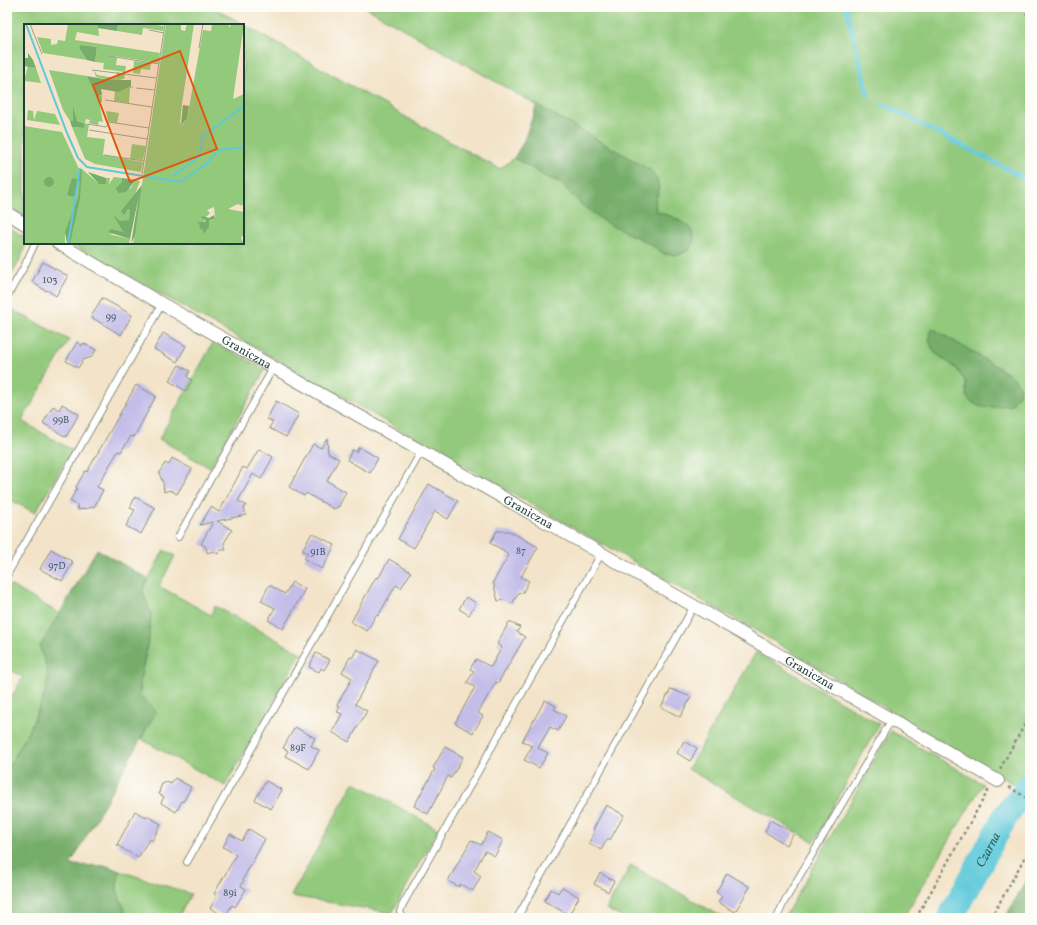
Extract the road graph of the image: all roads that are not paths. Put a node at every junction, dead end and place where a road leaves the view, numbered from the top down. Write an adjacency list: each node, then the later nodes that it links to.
1 (7, 213): 2 (street)
2 (24, 223)
3 (35, 244): 5 (lane)
4 (60, 244): 6 (street, Graniczna)
5 (7, 297)
6 (162, 304): 7 (street, Graniczna); 11 (lane)
7 (273, 368): 8 (street, Graniczna); 9 (lane)
8 (421, 452): 10 (street, Graniczna); 15 (lane)
9 (178, 537)
10 (601, 554): 12 (street, Graniczna); 16 (lane)
11 (7, 575)
12 (694, 606): 13 (street, Graniczna); 17 (lane)
13 (892, 719): 14 (street, Graniczna); 18 (lane)
14 (996, 779)
15 (187, 862)
16 (402, 918)
17 (517, 918)
18 (777, 918)

